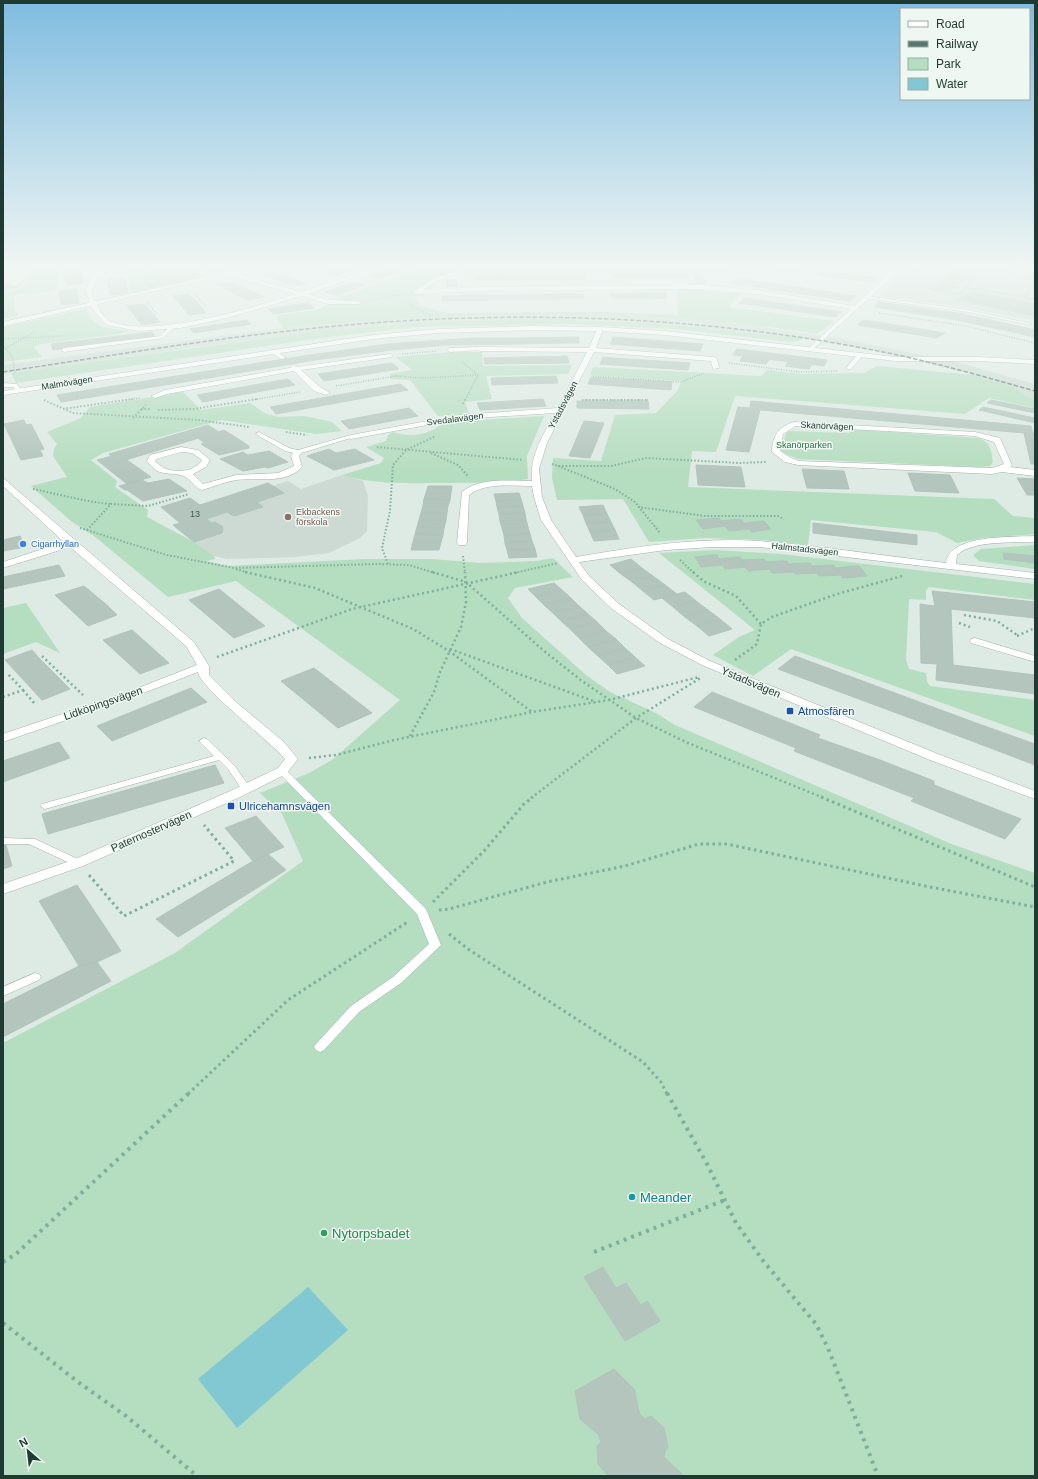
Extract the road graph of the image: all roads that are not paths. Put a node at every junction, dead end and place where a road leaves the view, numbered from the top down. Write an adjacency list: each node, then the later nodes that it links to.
1 (163, 337): 8 (lane)
2 (380, 337): 9 (street, Malmövägen)
3 (597, 337): 6 (street, Ystadsvägen)
4 (711, 337): 7 (street, Malmövägen)
5 (825, 337): 7 (street)
6 (592, 349): 11 (street); 16 (street); 27 (street, Ystadsvägen)
7 (812, 349): 13 (street, Malmövägen)
8 (64, 350)
9 (273, 350): 14 (street); 23 (street, Malmövägen)
10 (450, 350): 11 (lane)
11 (480, 350)
12 (390, 356): 17 (street)
13 (860, 357): 15 (street, Malmövägen); 18 (street, Malmövägen); 20 (lane)
14 (283, 358)
15 (1035, 362)
16 (715, 365)
17 (292, 367): 25 (street); 26 (street)
18 (922, 367)
19 (984, 367): 21 (street)
20 (850, 368)
21 (1035, 369)
22 (3, 385): 23 (lane)
23 (17, 388): 24 (street, Malmövägen)
24 (3, 393)
25 (326, 393)
26 (155, 396)
27 (560, 410): 29 (street, Svedalavägen); 35 (street, Ystadsvägen)
28 (258, 434): 30 (lane)
29 (351, 437): 30 (lane)
30 (298, 452): 33 (street)
31 (1002, 469): 31 (street, Skanörvägen); 32 (street)
32 (1035, 472)
33 (187, 474): 33 (street)
34 (3, 481): 37 (street)
35 (536, 483): 38 (street); 39 (street, Ystadsvägen)
36 (1035, 539): 41 (street)
37 (71, 543): 40 (street); 45 (street)
38 (462, 543)
39 (574, 560): 41 (street, Halmstadsvägen); 51 (street, Ystadsvägen)
40 (3, 565)
41 (950, 566): 42 (street, Halmstadsvägen)
42 (1035, 576)
43 (975, 641): 44 (street)
44 (1035, 658)
45 (201, 664): 46 (street, Lidköpingsvägen); 49 (street, Paternostervägen)
46 (3, 738)
47 (204, 741): 48 (lane)
48 (220, 757): 50 (lane); 52 (lane)
49 (282, 770): 50 (street, Paternostervägen); 58 (lane)
50 (246, 789): 54 (street, Paternostervägen)
51 (1035, 795)
52 (46, 806)
53 (3, 841): 54 (lane)
54 (78, 863): 55 (street, Paternostervägen)
55 (3, 889)
56 (35, 977): 57 (lane)
57 (3, 992)
58 (320, 1047)

